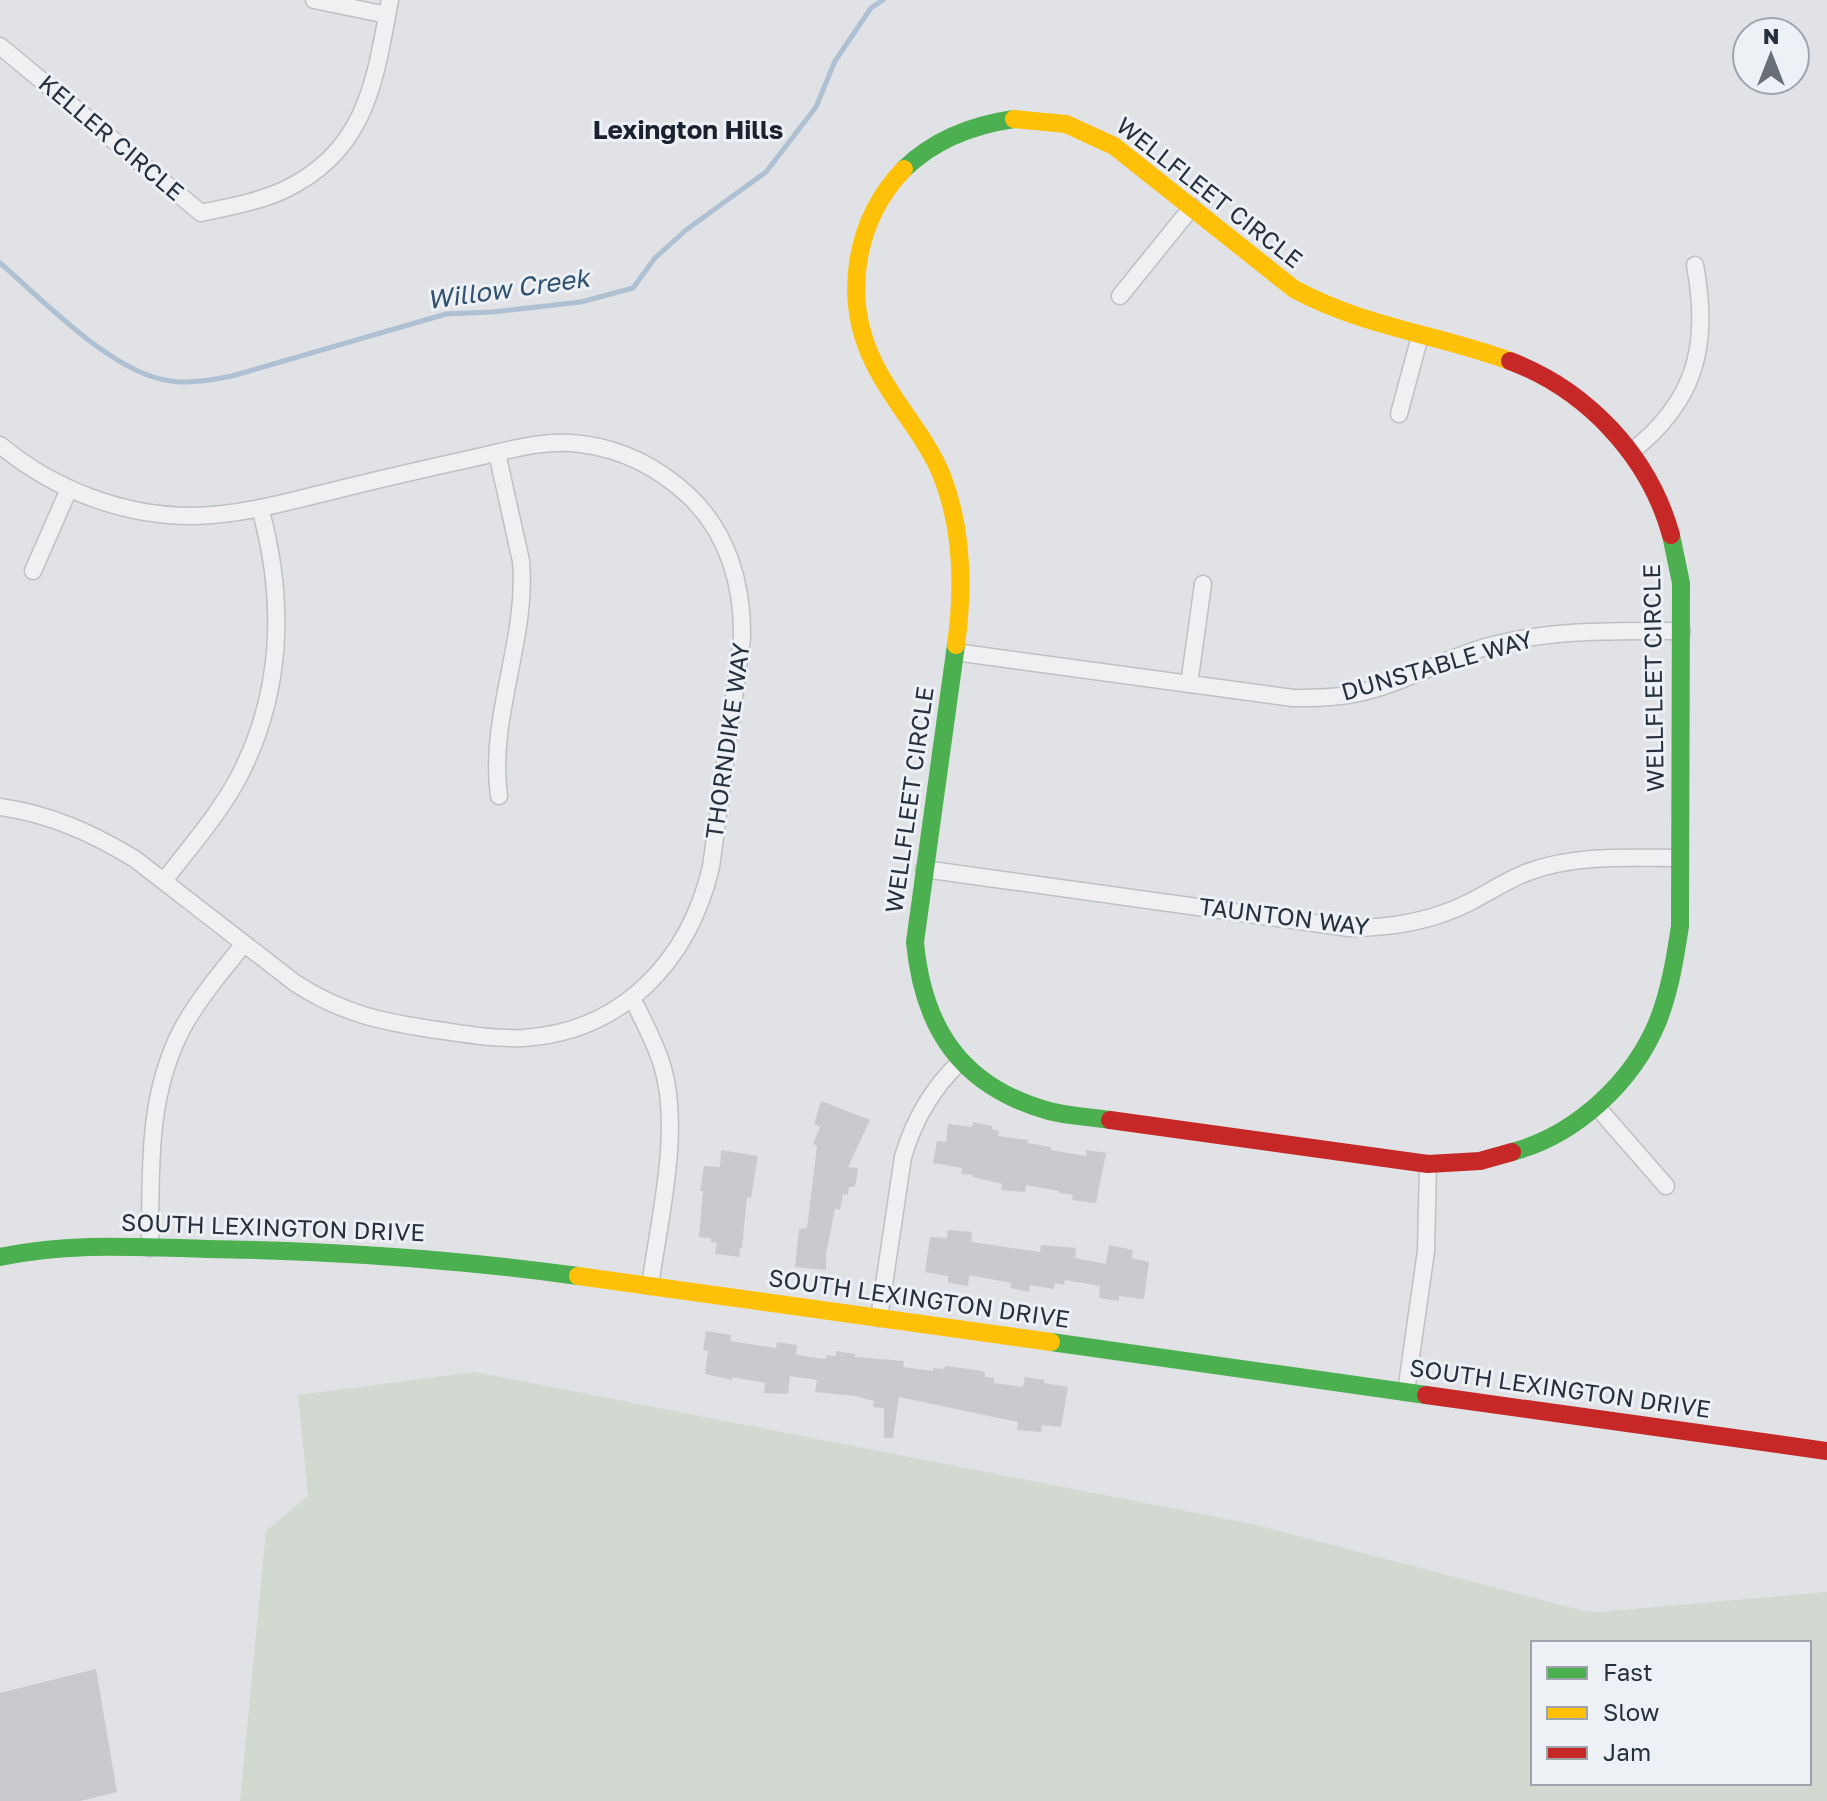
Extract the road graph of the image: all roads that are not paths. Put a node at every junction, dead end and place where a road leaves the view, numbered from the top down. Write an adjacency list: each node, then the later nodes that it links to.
1 (314, 0): 2 (street)
2 (388, 7): 3 (street, KELLER CIRCLE)
3 (0, 46)
4 (1192, 207): 6 (street); 7 (street, WELLFLEET CIRCLE); 17 (street, WELLFLEET CIRCLE)
5 (1695, 265): 10 (street)
6 (1120, 296)
7 (1420, 336): 8 (street); 10 (street, WELLFLEET CIRCLE)
8 (1399, 414)
9 (0, 445): 12 (street, THORNDIKE WAY)
10 (1631, 452): 16 (street, WELLFLEET CIRCLE)
11 (497, 453): 13 (street, THORNDIKE WAY); 19 (street); 25 (street, THORNDIKE WAY)
12 (69, 489): 13 (street, THORNDIKE WAY); 14 (street)
13 (260, 508): 23 (street)
14 (33, 571)
15 (1203, 584): 18 (street)
16 (1682, 631): 18 (street, DUNSTABLE WAY); 21 (street, WELLFLEET CIRCLE)
17 (955, 652): 18 (street, DUNSTABLE WAY); 22 (street, WELLFLEET CIRCLE)
18 (1189, 684)
19 (499, 796)
20 (0, 807): 23 (street, THORNDIKE WAY)
21 (1680, 858): 22 (street, TAUNTON WAY); 27 (street, WELLFLEET CIRCLE)
22 (924, 869): 26 (street, WELLFLEET CIRCLE)
23 (164, 881): 24 (street, THORNDIKE WAY)
24 (244, 944): 25 (street, THORNDIKE WAY); 30 (street)
25 (632, 998): 32 (street)
26 (960, 1062): 28 (street, WELLFLEET CIRCLE); 33 (street)
27 (1597, 1107): 28 (street, WELLFLEET CIRCLE); 29 (street)
28 (1428, 1164): 34 (street)
29 (1666, 1186)
30 (150, 1248): 31 (street, SOUTH LEXINGTON DRIVE); 32 (street, SOUTH LEXINGTON DRIVE)
31 (0, 1257)
32 (650, 1286): 33 (street, SOUTH LEXINGTON DRIVE)
33 (879, 1318): 34 (street, SOUTH LEXINGTON DRIVE)
34 (1406, 1392): 35 (street, SOUTH LEXINGTON DRIVE)
35 (1827, 1451)

